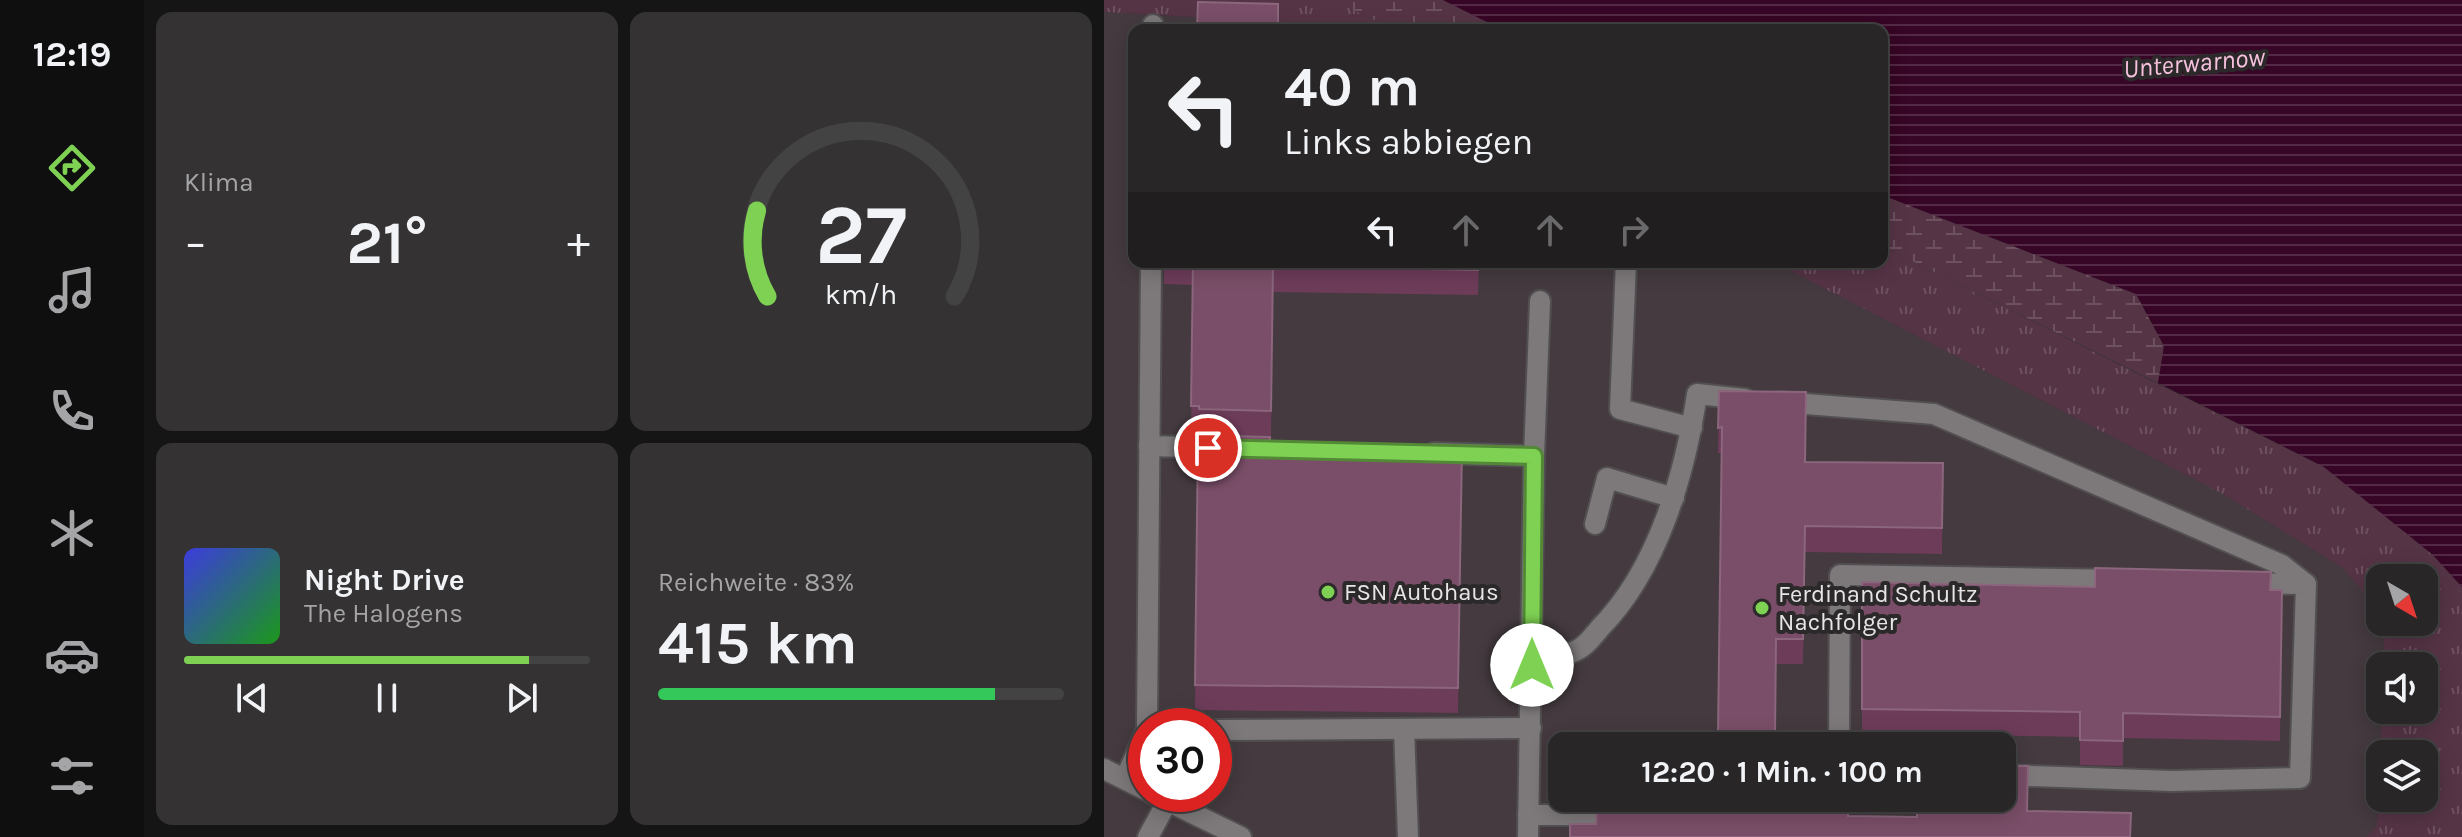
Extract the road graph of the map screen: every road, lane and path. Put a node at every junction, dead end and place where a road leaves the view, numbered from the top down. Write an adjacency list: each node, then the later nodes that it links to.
1 (1151, 268): 5 (street)
2 (1626, 268): 4 (street)
3 (1540, 301): 8 (street)
4 (1692, 428): 9 (street); 13 (street)
5 (1149, 446): 6 (street); 15 (street)
6 (1241, 448)
7 (1410, 453): 8 (street)
8 (1534, 456): 14 (street)
9 (1674, 498): 10 (street); 14 (street)
10 (1595, 524)
11 (2135, 581): 19 (street)
12 (2228, 583): 13 (street)
13 (2306, 584): 22 (street)
14 (1532, 665): 16 (street)
15 (1147, 708)
16 (1531, 728): 17 (street); 28 (street)
17 (1404, 729): 18 (street); 33 (street)
18 (1232, 730)
19 (1839, 732)
20 (1104, 769): 23 (street)
21 (1128, 772): 23 (street)
22 (2016, 775)
23 (1125, 779): 24 (street)
24 (1128, 781)
25 (1156, 812): 31 (street)
26 (1189, 812): 32 (street)
27 (1736, 812): 30 (street)
28 (1528, 815): 29 (street); 34 (street)
29 (1638, 815)
30 (1701, 815)
31 (1148, 837)
32 (1241, 837)
33 (1408, 837)
34 (1528, 837)

